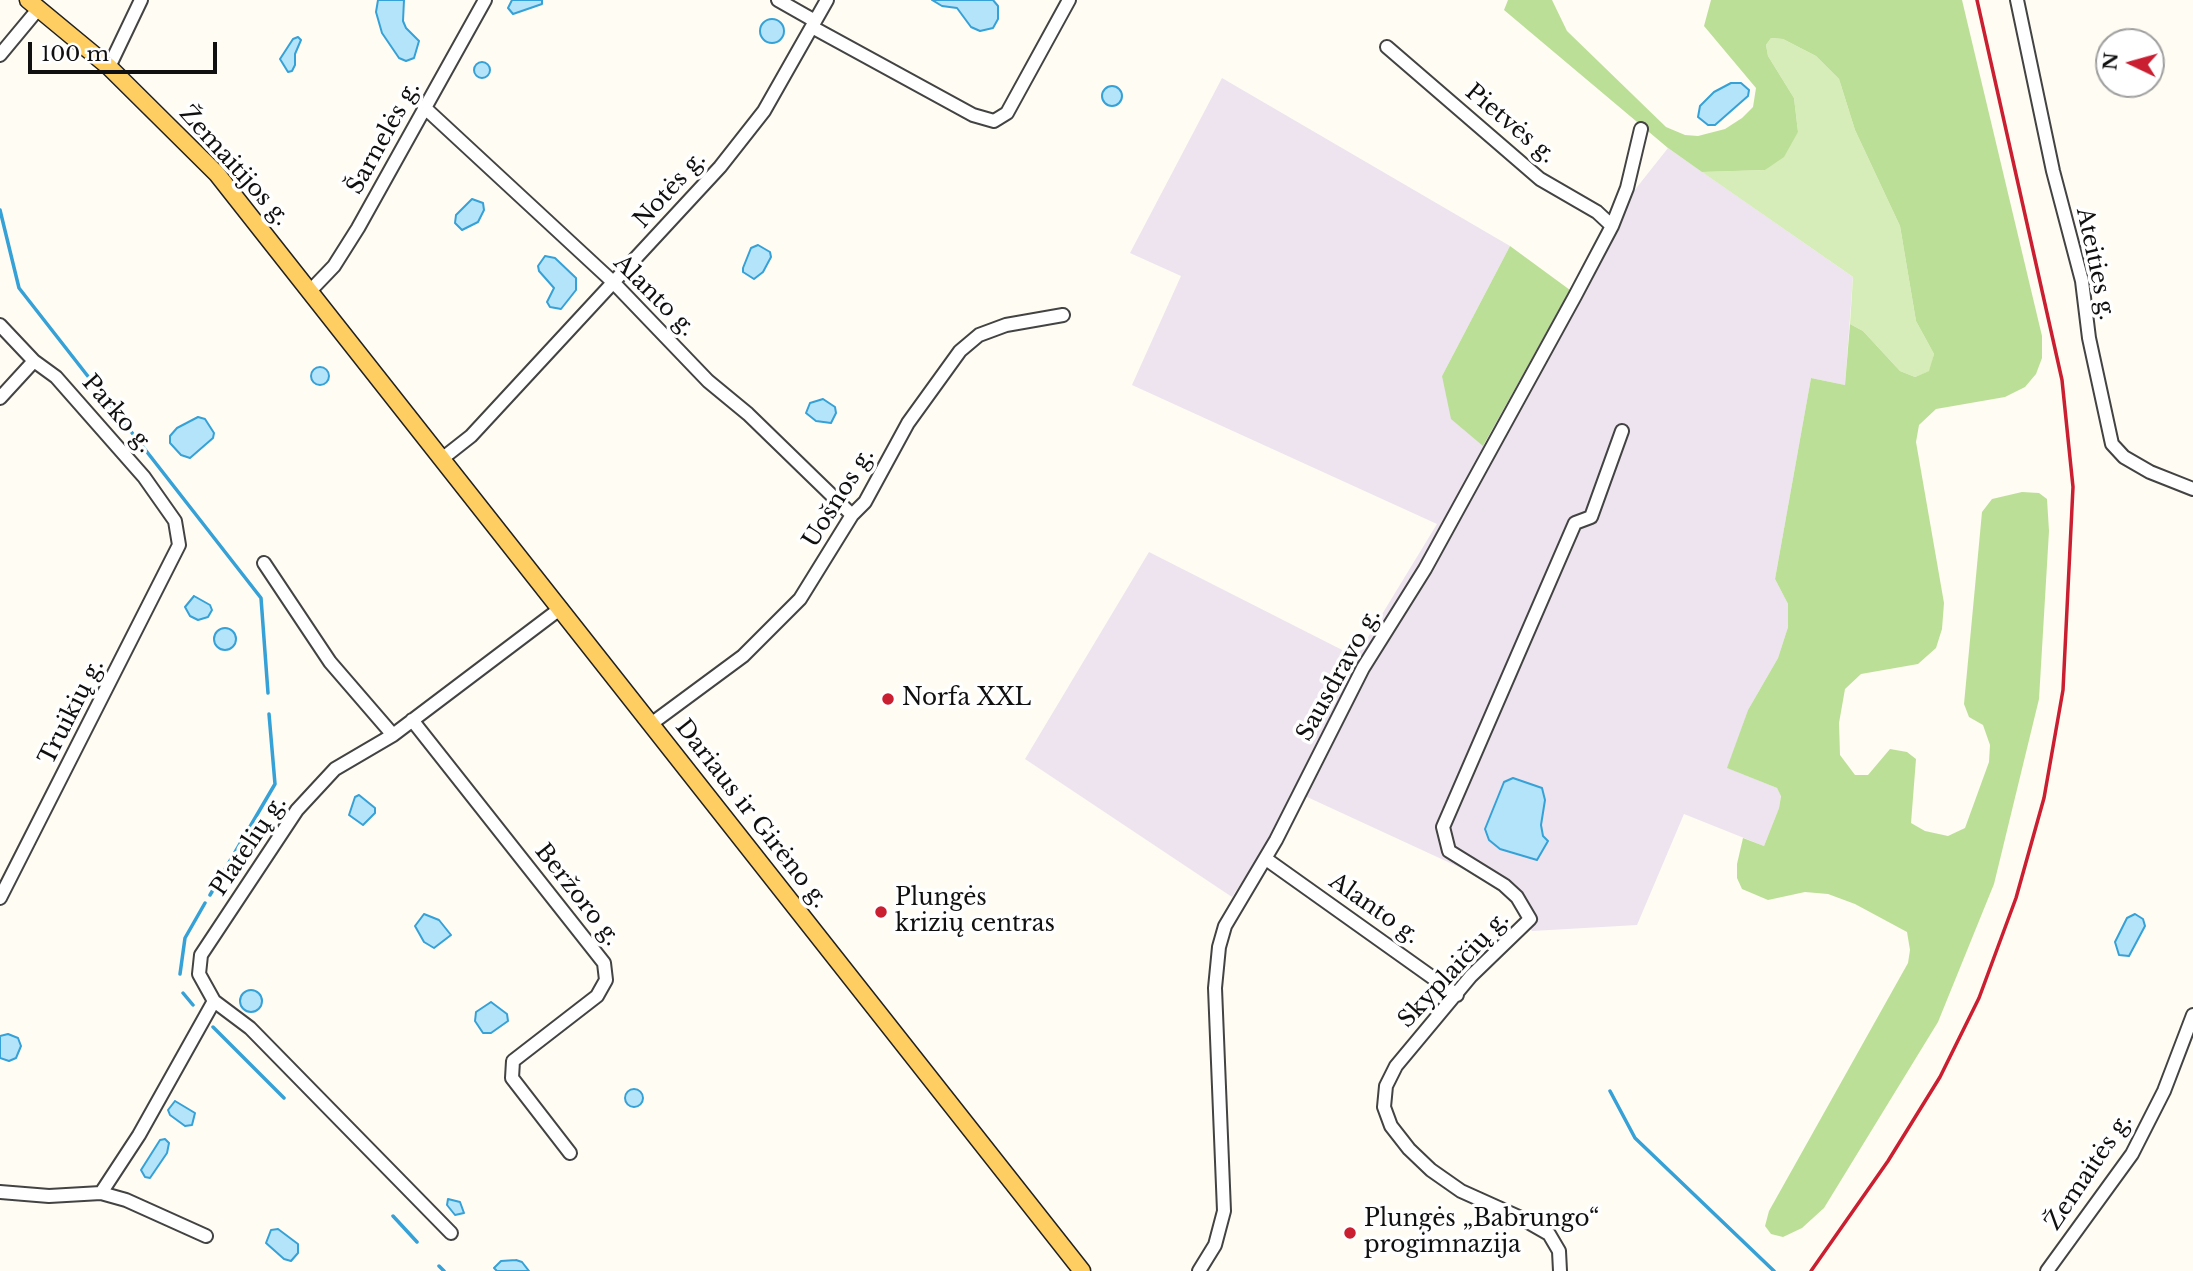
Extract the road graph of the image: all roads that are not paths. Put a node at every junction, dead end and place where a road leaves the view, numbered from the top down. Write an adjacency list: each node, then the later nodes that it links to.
1 (141, 0): 11 (street)
2 (485, 0): 12 (street, Šarnelės g.)
3 (778, 0): 8 (street)
4 (827, 0): 8 (street, Notės g.)
5 (1069, 0): 8 (street)
6 (2017, 0): 24 (street, Ateities g.)
7 (33, 4): 10 (street); 11 (main road, Žemaitijos g.)
8 (814, 24): 15 (street, Notės g.)
9 (1387, 47): 14 (street, Pietvės g.)
10 (0, 55)
11 (109, 67): 16 (main road, Žemaitijos g.)
12 (424, 107): 15 (street, Alanto g.); 16 (street, Šarnelės g.)
13 (1641, 129): 14 (street, Sausdravo g.)
14 (1612, 226): 32 (street, Sausdravo g.)
15 (613, 282): 23 (street, Notės g.); 25 (street, Alanto g.)
16 (311, 290): 20 (main road, Žemaitijos g.)
17 (1063, 315): 25 (street, Uošnos g.)
18 (0, 325): 19 (street, Parko g.)
19 (34, 361): 21 (street); 26 (street, Parko g.)
20 (384, 384): 23 (main road, Dariaus ir Girėno g.)
21 (0, 398)
22 (1622, 431): 34 (street, Skyplaičių g.)
23 (443, 458): 28 (main road, Dariaus ir Girėno g.)
24 (2193, 489)
25 (852, 515): 30 (street, Uošnos g.)
26 (179, 545): 33 (street, Truikių g.)
27 (264, 563): 31 (street)
28 (561, 608): 29 (street, Platelių g.); 30 (main road, Dariaus ir Girėno g.)
29 (412, 720): 31 (street, Platelių g.); 37 (street, Beržoro g.)
30 (651, 724): 42 (main road, Dariaus ir Girėno g.)
31 (393, 735): 35 (street, Platelių g.)
32 (1266, 859): 34 (street, Alanto g.); 43 (street, Sausdravo g.)
33 (0, 898)
34 (1457, 995): 44 (street, Skyplaičių g.)
35 (214, 1001): 39 (street); 40 (street)
36 (2193, 1015): 45 (street, Žemaitės g.)
37 (570, 1153)
38 (0, 1192): 39 (street)
39 (102, 1192): 41 (street)
40 (451, 1233)
41 (206, 1236)
42 (1082, 1271)
43 (1199, 1271)
44 (1560, 1271)
45 (2047, 1271)

